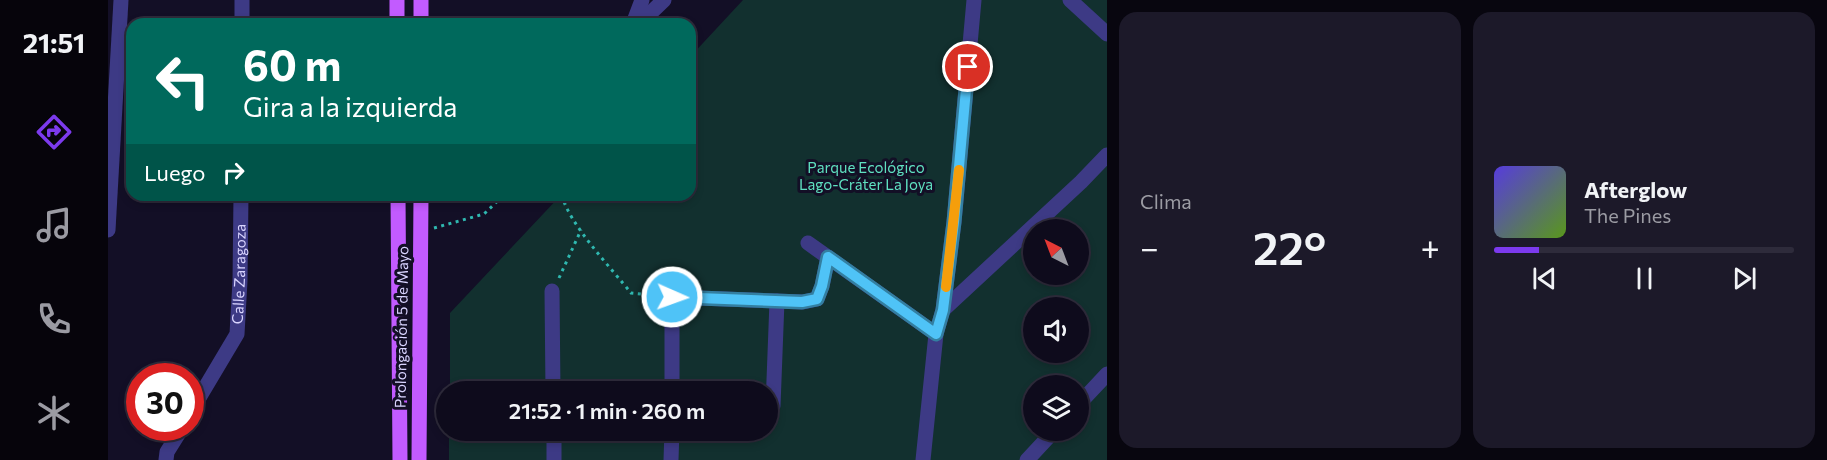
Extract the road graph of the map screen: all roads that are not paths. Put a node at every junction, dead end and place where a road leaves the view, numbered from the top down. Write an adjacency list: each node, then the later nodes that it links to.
1 (121, 0): 20 (street)
2 (242, 0): 10 (street)
3 (397, 0): 11 (main road)
4 (410, 0): 5 (street)
5 (421, 0): 12 (main road)
6 (642, 0): 13 (street)
7 (664, 0): 14 (street)
8 (974, 0): 25 (street)
9 (1070, 0): 15 (street)
10 (242, 18)
11 (397, 18)
12 (421, 18)
13 (635, 18)
14 (645, 18)
15 (1107, 34)
16 (1107, 155): 25 (street)
17 (241, 201): 31 (street, Calle Zaragoza)
18 (398, 201): 38 (main road, Prolongación 5 de Mayo)
19 (421, 201): 39 (main road, Prolongación 5 de Mayo)
20 (108, 230)
21 (808, 243): 22 (street)
22 (828, 257): 24 (street); 26 (street)
23 (552, 291): 28 (street)
24 (777, 301): 29 (street); 30 (street)
25 (943, 310): 26 (street)
26 (936, 334): 42 (street)
27 (1107, 374): 32 (street)
28 (553, 381)
29 (672, 381)
30 (774, 381)
31 (204, 389)
32 (1089, 393)
33 (174, 441): 37 (street)
34 (554, 441): 40 (street)
35 (672, 441): 41 (street)
36 (1044, 441): 43 (street)
37 (166, 460)
38 (400, 460)
39 (419, 460)
40 (554, 460)
41 (671, 460)
42 (923, 460)
43 (1027, 460)

